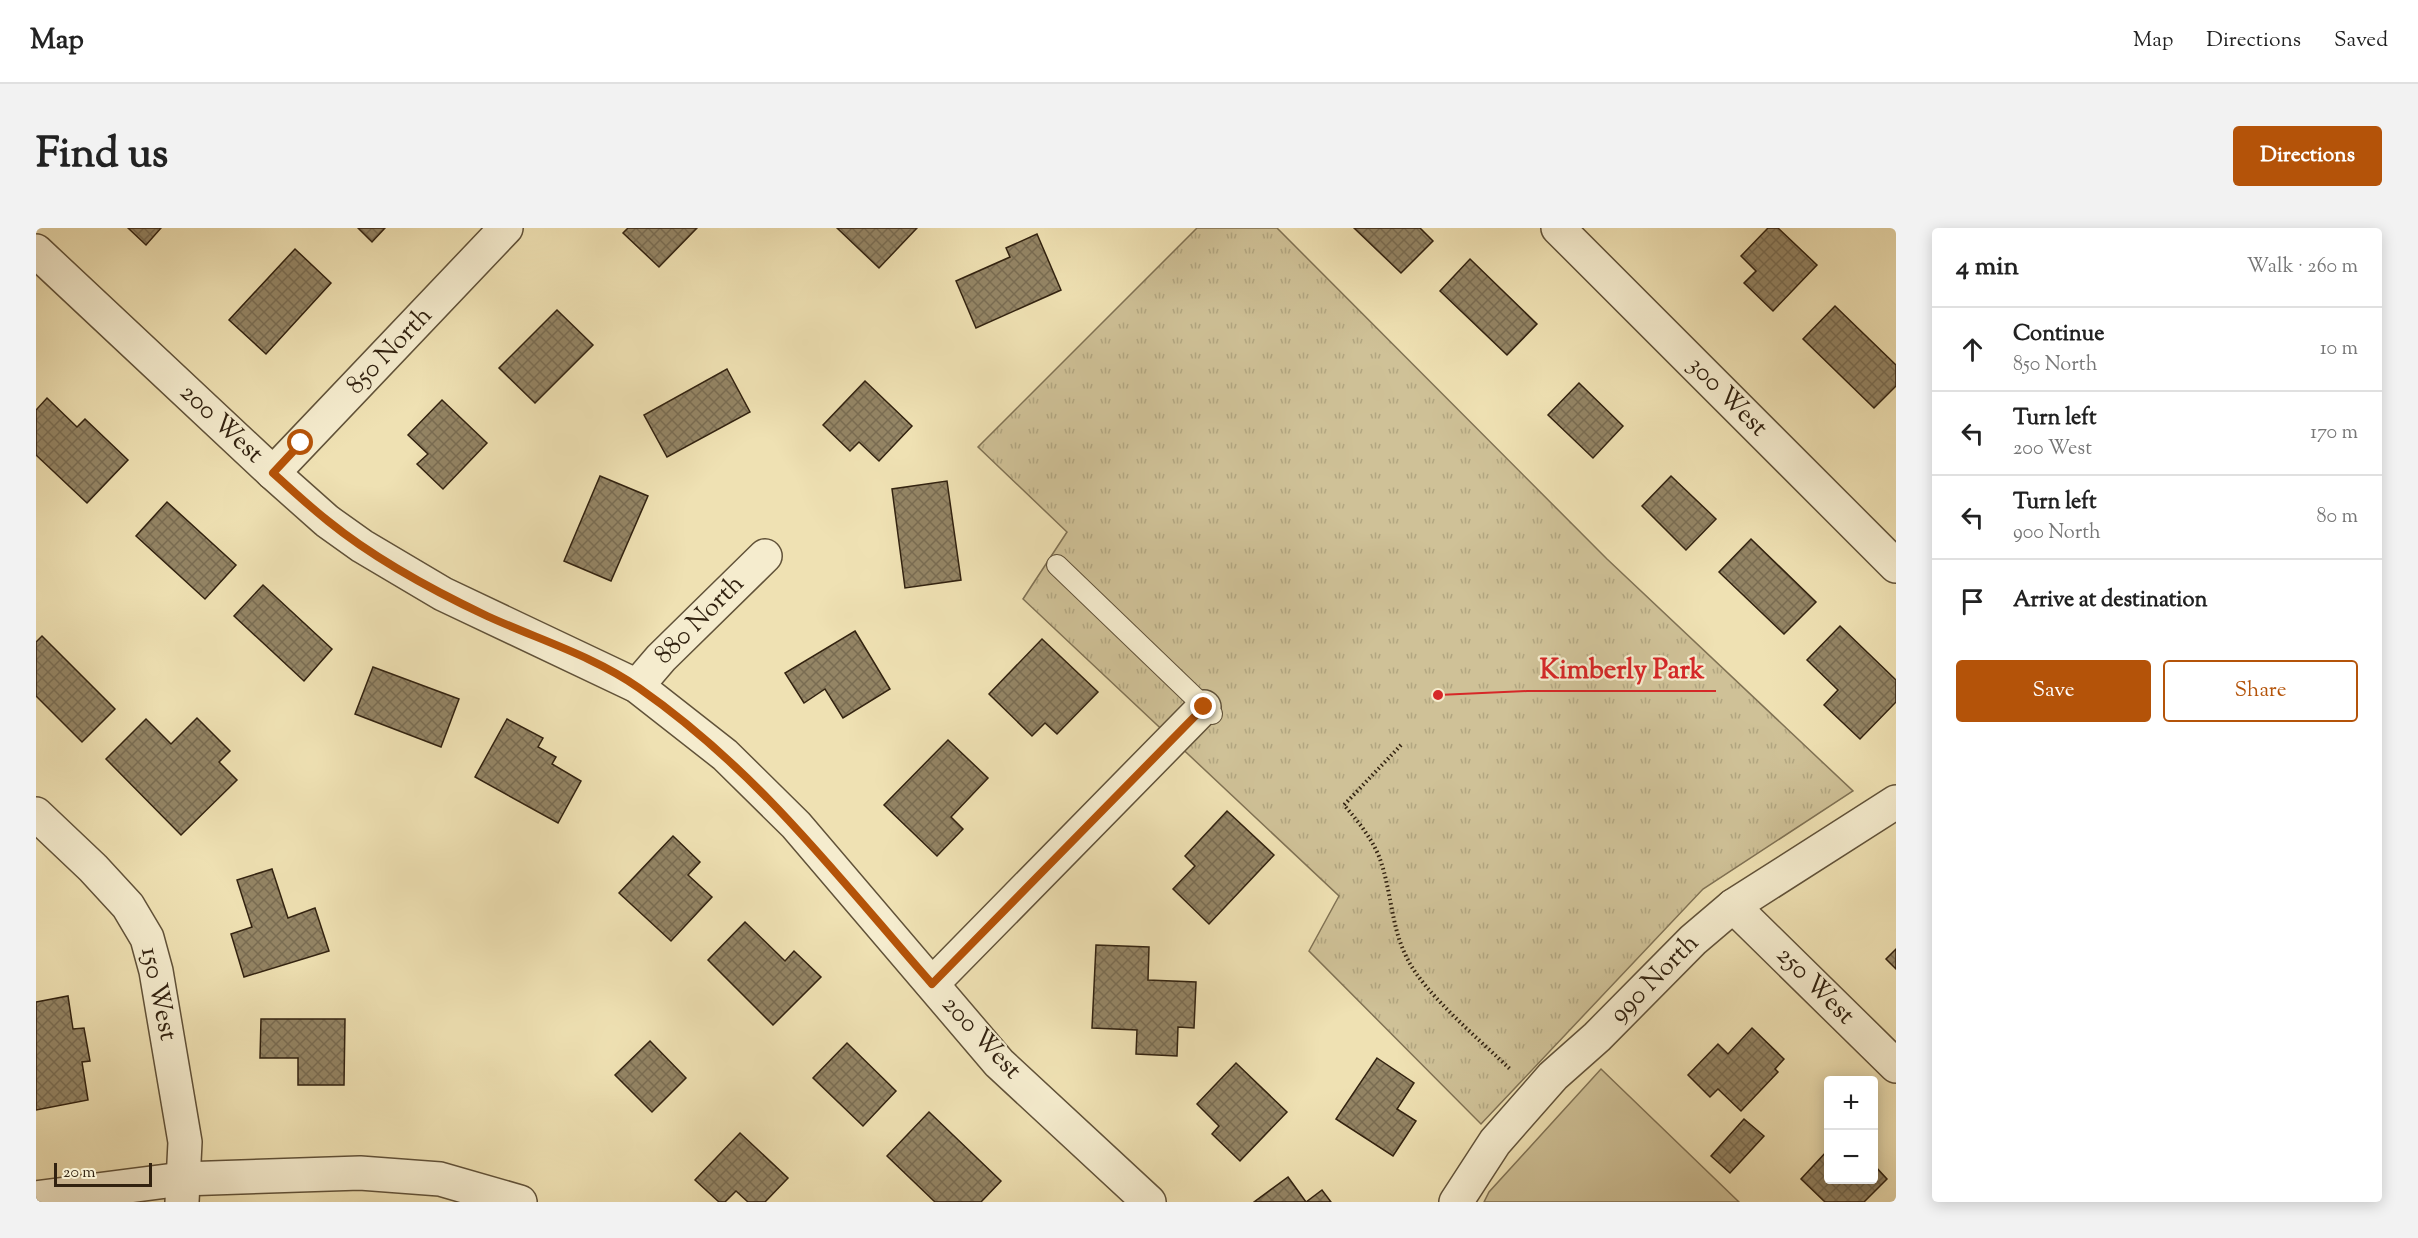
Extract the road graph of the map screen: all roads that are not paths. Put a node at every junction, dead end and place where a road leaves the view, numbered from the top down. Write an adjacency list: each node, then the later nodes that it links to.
1 (506, 228): 4 (street, 850 North)
2 (1558, 228): 7 (street, 300 West)
3 (36, 251): 4 (street, 200 West)
4 (273, 473): 8 (street, 200 West)
5 (765, 556): 8 (street, 880 North)
6 (1057, 565): 9 (lane)
7 (1896, 566)
8 (637, 686): 13 (street, 200 West)
9 (1210, 712): 13 (street)
10 (1896, 802): 12 (street, 990 North)
11 (36, 814): 15 (street, 150 West)
12 (1733, 906): 14 (street, 250 West); 19 (street, 990 North)
13 (932, 984): 18 (street, 200 West)
14 (1896, 1066)
15 (182, 1190): 16 (street); 17 (street)
16 (36, 1198)
17 (520, 1202)
18 (1149, 1202)
19 (1456, 1202)

